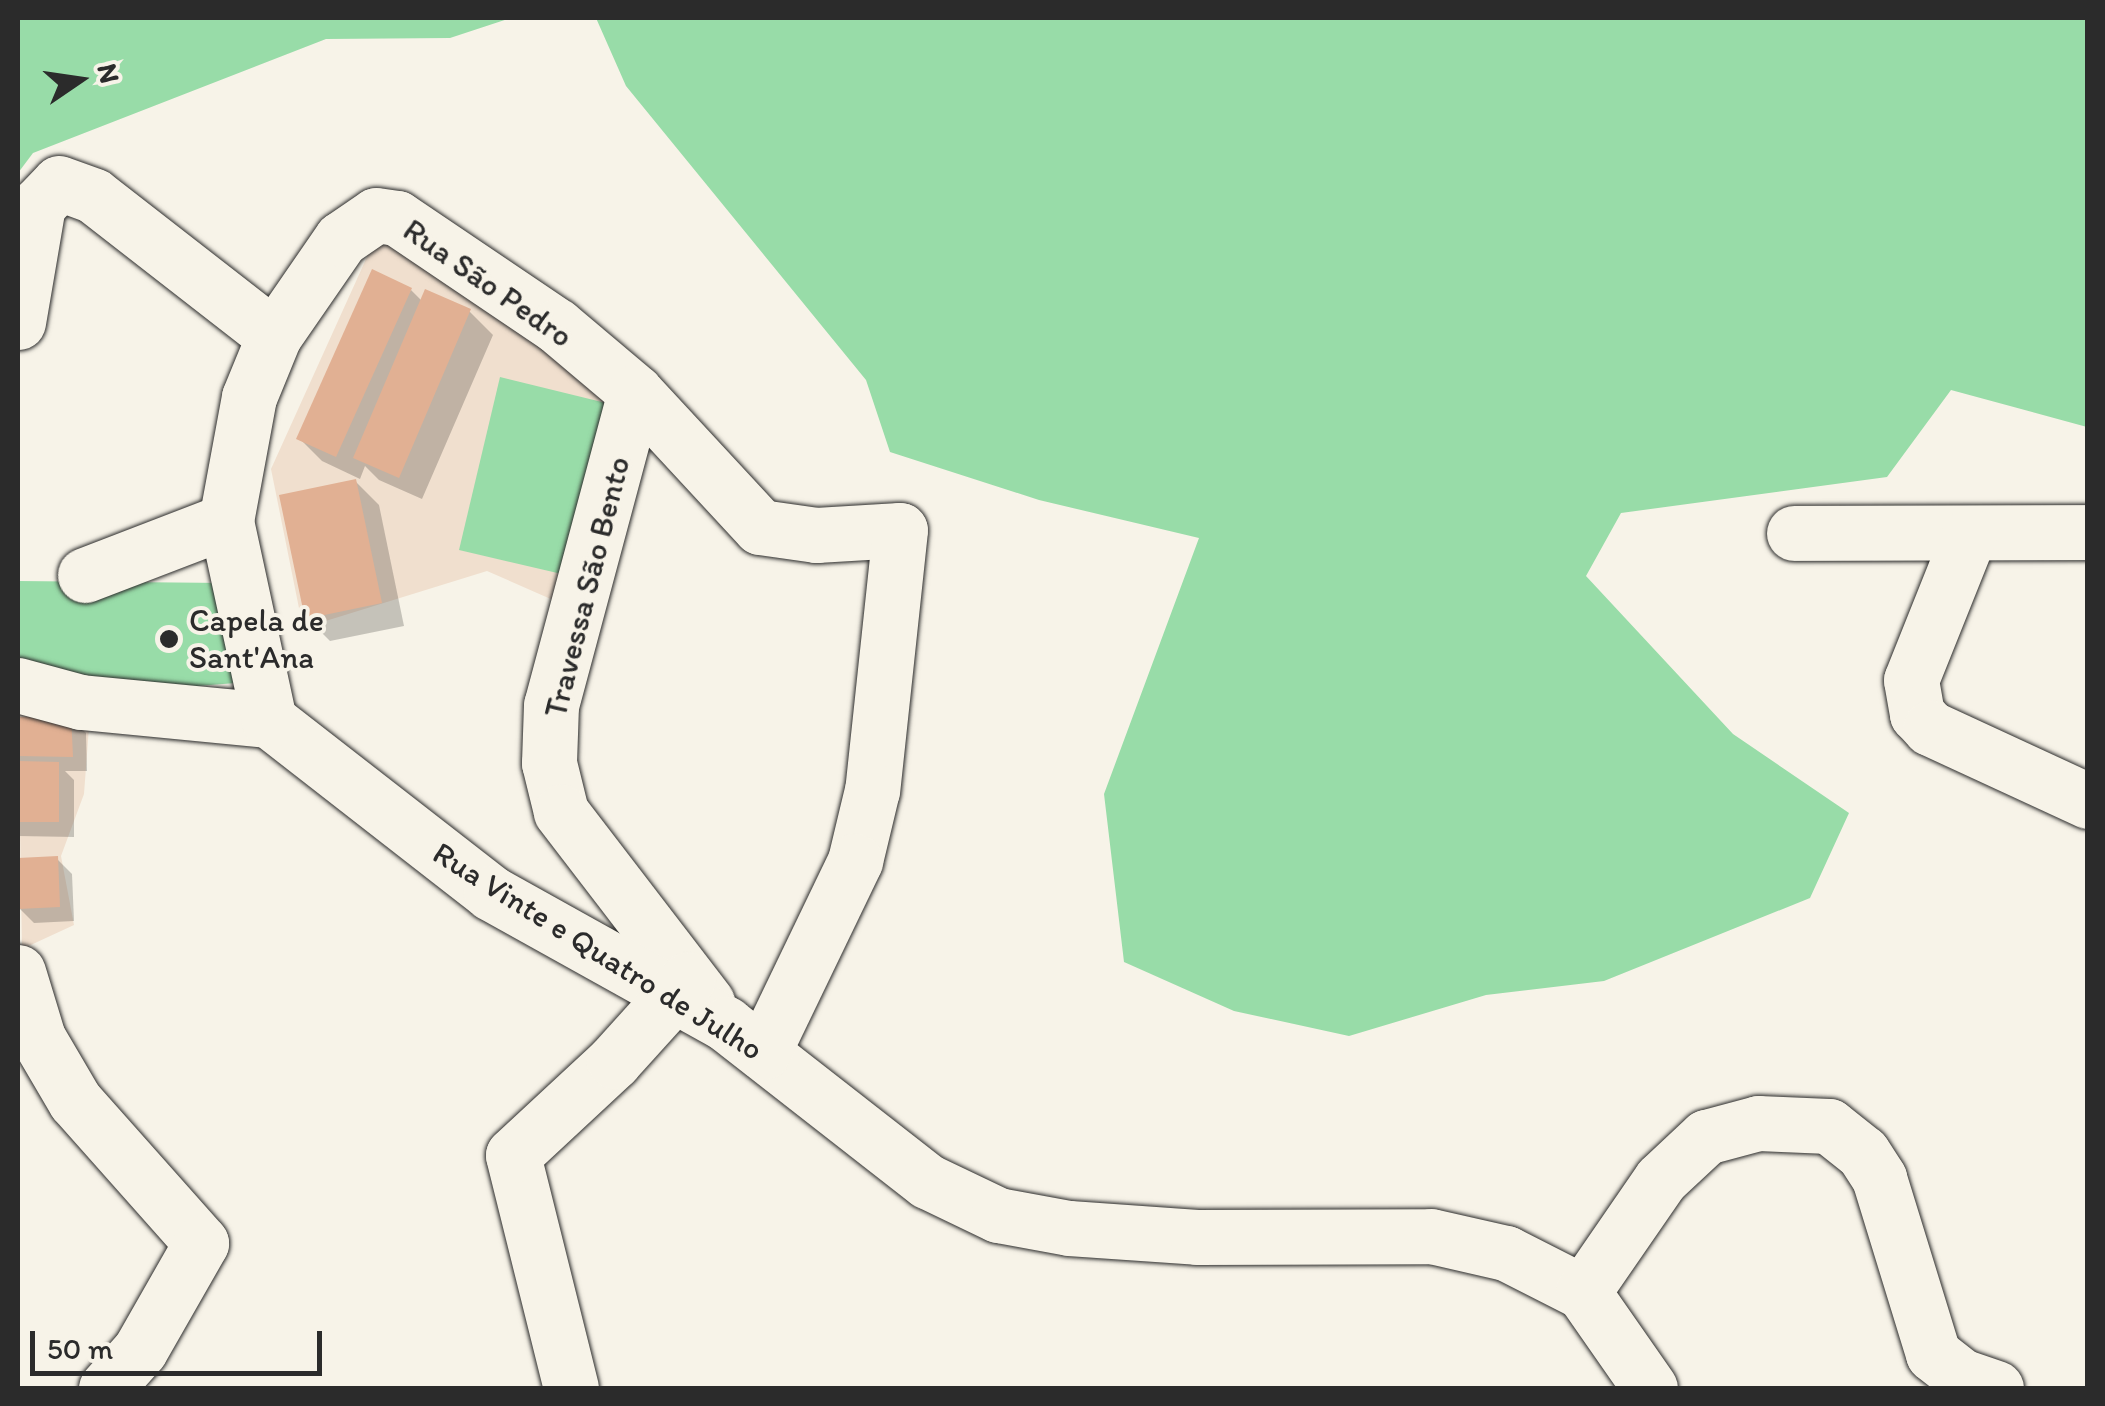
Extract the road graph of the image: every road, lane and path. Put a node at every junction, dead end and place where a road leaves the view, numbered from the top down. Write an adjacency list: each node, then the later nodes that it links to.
1 (18, 322): 2 (street)
2 (274, 336): 3 (street, Rua São Pedro); 4 (street, Rua São Pedro)
3 (635, 392): 13 (street, Travessa São Bento); 14 (street, Rua São Pedro)
4 (226, 521): 8 (street); 10 (street, Rua São Pedro)
5 (2088, 532): 7 (street)
6 (1794, 534): 7 (street)
7 (1969, 534): 11 (street)
8 (85, 575)
9 (18, 685): 10 (street)
10 (269, 720): 13 (street, Rua Vinte e Quatro de Julho)
11 (2088, 801)
12 (18, 972): 17 (street)
13 (682, 988): 14 (street, Rua Vinte e Quatro de Julho); 18 (street)
14 (744, 1038): 15 (street, Rua Vinte e Quatro de Julho)
15 (1583, 1292): 16 (street, Rua Vinte e Quatro de Julho); 19 (street)
16 (1634, 1377)
17 (106, 1388)
18 (571, 1388)
19 (1996, 1388)

